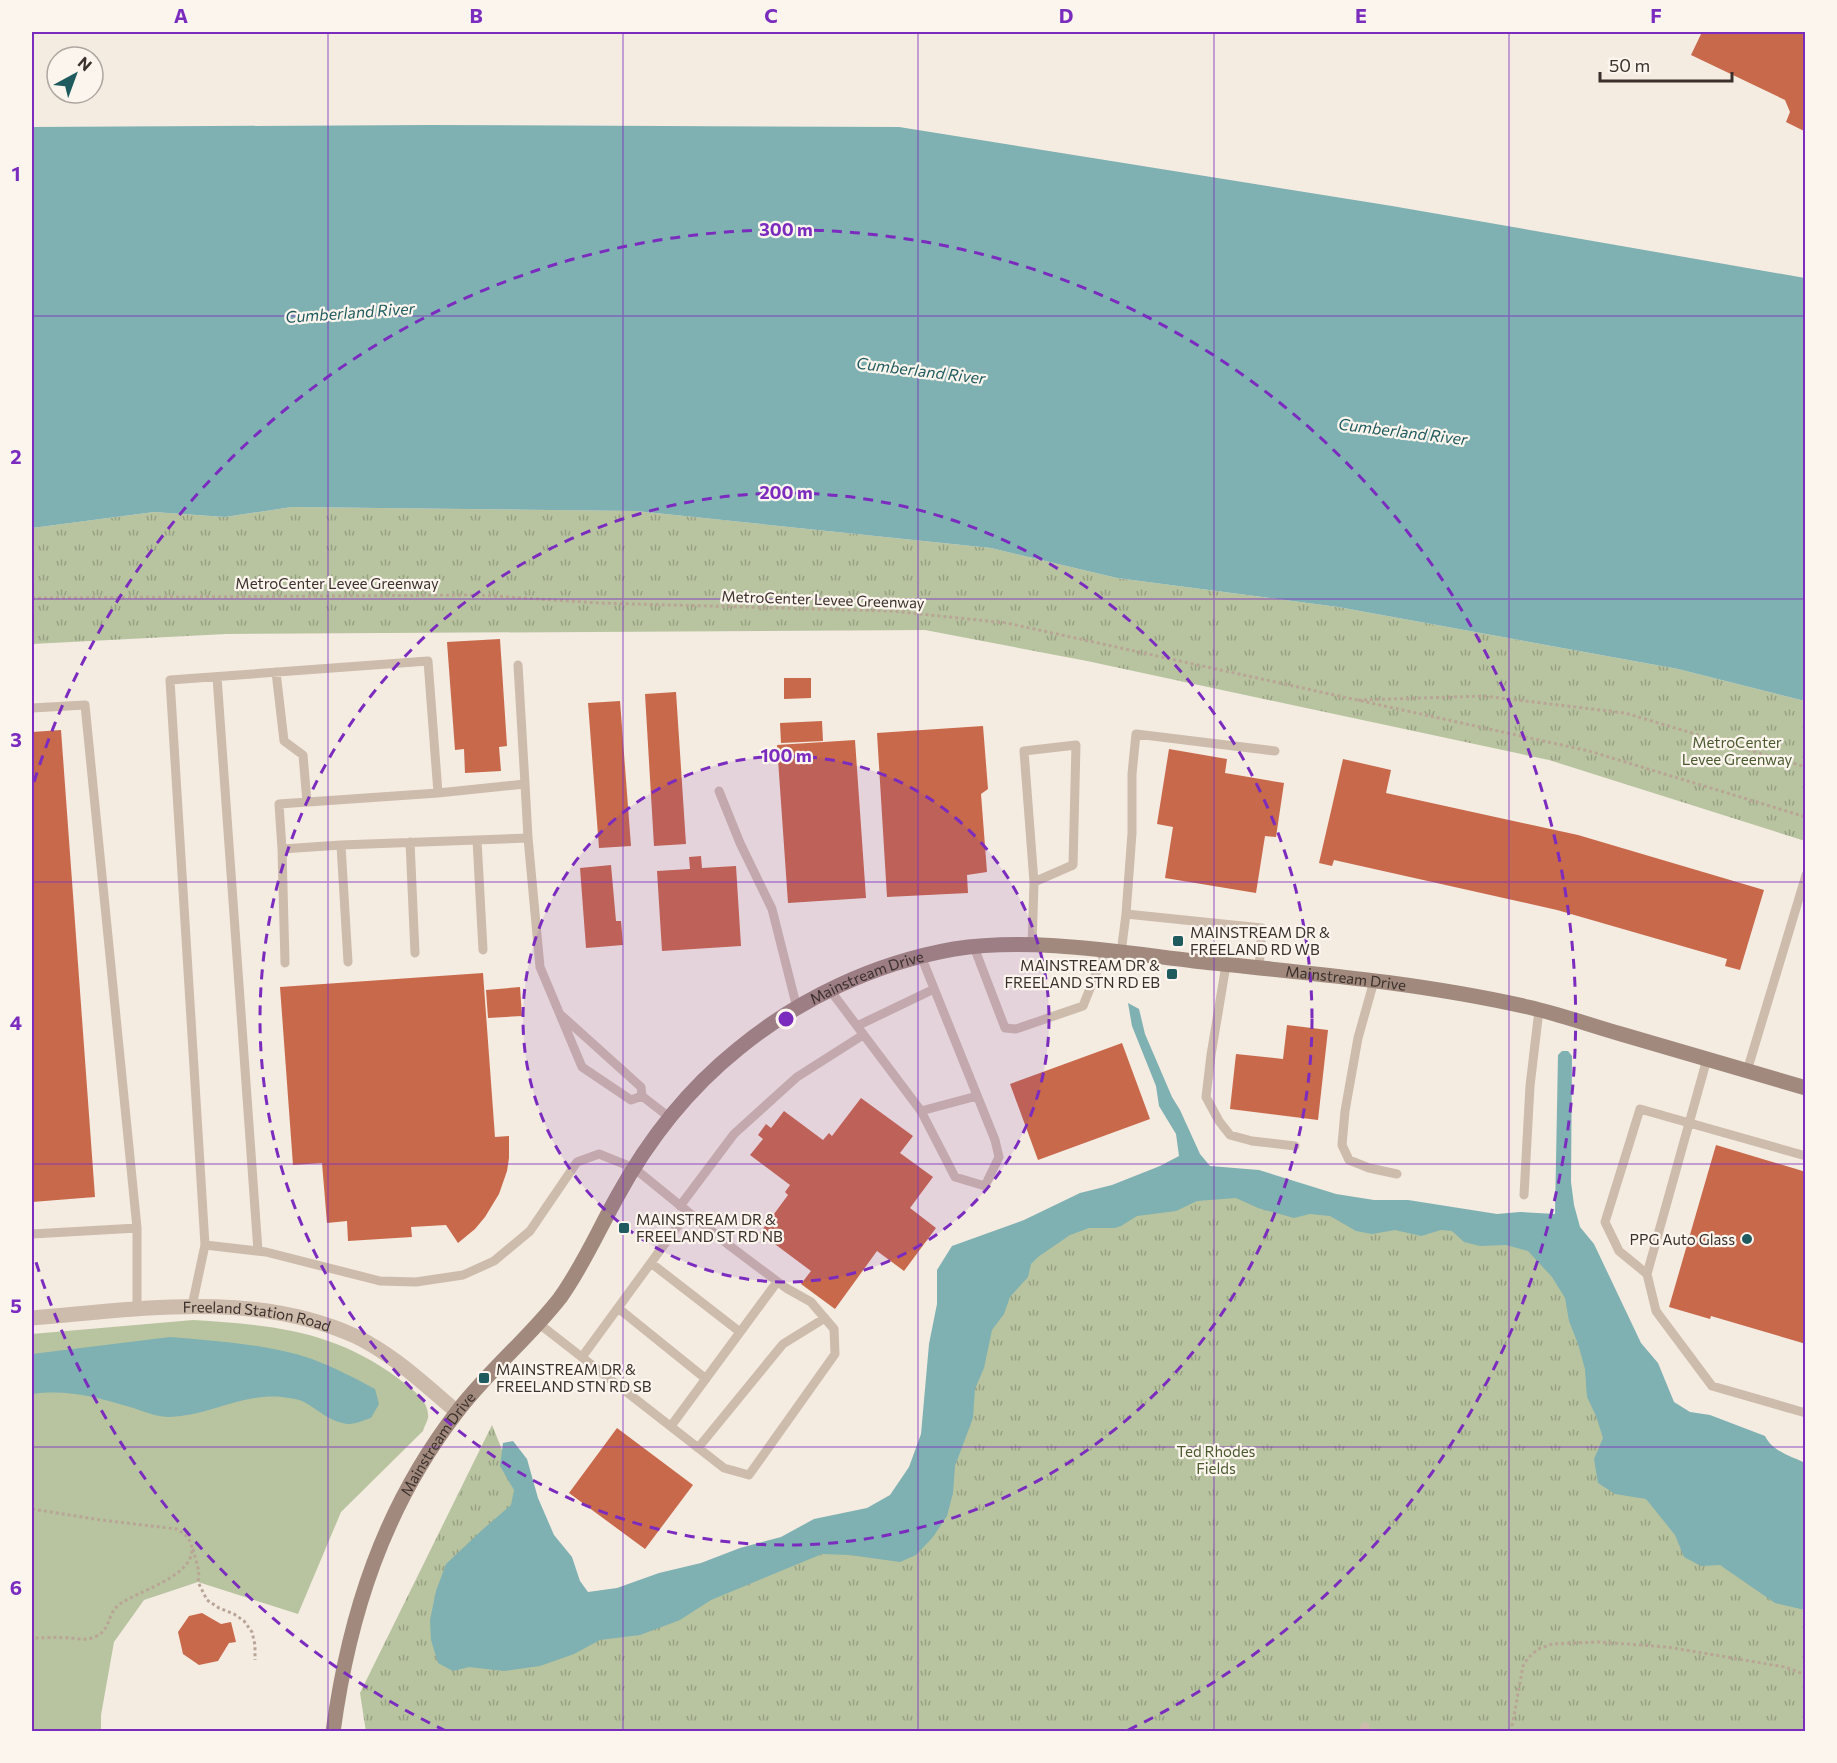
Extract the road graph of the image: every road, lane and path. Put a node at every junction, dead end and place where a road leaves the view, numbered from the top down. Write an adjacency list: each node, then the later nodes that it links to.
1 (32, 598): 5 (path, MetroCenter Levee Greenway)
2 (518, 665): 9 (lane)
3 (276, 672): 4 (lane); 11 (lane); 12 (lane)
4 (217, 677): 57 (lane); 58 (lane)
5 (1353, 700): 8 (path); 13 (path, MetroCenter Levee Greenway)
6 (32, 708): 55 (lane)
7 (1275, 751): 21 (lane)
8 (1806, 767)
9 (525, 784): 11 (lane); 14 (lane)
10 (719, 791): 36 (lane)
11 (438, 793): 12 (lane)
12 (307, 802): 18 (lane)
13 (1806, 818)
14 (528, 838): 15 (lane); 38 (lane)
15 (477, 840): 16 (lane); 24 (lane)
16 (410, 842): 17 (lane); 26 (lane)
17 (341, 845): 18 (lane); 29 (lane)
18 (282, 849): 30 (lane)
19 (1806, 875): 42 (lane)
20 (1034, 882): 20 (lane); 22 (lane)
21 (1126, 914): 27 (lane); 32 (lane)
22 (1032, 946): 23 (street, Mainstream Drive); 25 (street, Mainstream Drive)
23 (974, 947): 25 (lane); 28 (street, Mainstream Drive)
24 (483, 950)
25 (1105, 951): 27 (street, Mainstream Drive)
26 (415, 953)
27 (1121, 953): 31 (street, Mainstream Drive)
28 (921, 956): 34 (lane); 35 (street, Mainstream Drive)
29 (348, 962)
30 (285, 963)
31 (1226, 964): 32 (street, Mainstream Drive); 49 (lane)
32 (1258, 968): 33 (street, Mainstream Drive)
33 (1374, 981): 37 (street, Mainstream Drive); 52 (lane)
34 (934, 989): 39 (lane); 45 (lane)
35 (830, 990): 36 (street, Mainstream Drive); 39 (lane)
36 (797, 1008): 47 (street, Mainstream Drive)
37 (1539, 1010): 41 (street, Mainstream Drive); 53 (lane)
38 (561, 1015): 44 (lane); 44 (lane)
39 (857, 1026): 40 (lane)
40 (863, 1035): 46 (lane); 54 (lane)
41 (1707, 1059): 42 (street, Mainstream Drive); 48 (lane)
42 (1747, 1071): 43 (street, Mainstream Drive)
43 (1806, 1088)
44 (642, 1096): 47 (lane)
45 (977, 1096): 46 (lane); 46 (lane)
46 (921, 1111)
47 (669, 1117): 51 (street, Mainstream Drive)
48 (1689, 1123): 50 (lane); 60 (lane); 60 (lane)
49 (1295, 1146)
50 (1806, 1156)
51 (634, 1168): 54 (lane); 58 (lane); 67 (street, Mainstream Drive)
52 (1397, 1174)
53 (1524, 1195)
54 (684, 1209): 59 (lane); 61 (lane)
55 (137, 1228): 56 (lane); 64 (lane)
56 (32, 1234)
57 (205, 1245): 58 (lane); 62 (lane)
58 (258, 1251)
59 (651, 1263): 63 (lane); 68 (lane)
60 (1647, 1274): 72 (lane)
61 (777, 1282): 66 (lane); 68 (lane)
62 (192, 1306): 64 (street, Freeland Station Road); 71 (street, Freeland Station Road)
63 (618, 1308): 69 (lane); 70 (lane)
64 (137, 1309): 65 (street, Freeland Station Road)
65 (32, 1318)
66 (825, 1318): 74 (lane); 74 (lane)
67 (538, 1323): 69 (lane); 71 (street, Mainstream Drive)
68 (740, 1332): 70 (lane)
69 (582, 1357): 73 (lane)
70 (706, 1379): 73 (lane)
71 (457, 1412): 80 (street, Mainstream Drive)
72 (1806, 1413)
73 (671, 1426): 74 (lane)
74 (698, 1448)
75 (32, 1509): 76 (path)
76 (192, 1547): 77 (path); 78 (path)
77 (32, 1638)
78 (255, 1660)
79 (1806, 1675): 81 (path)
80 (333, 1731)
81 (1511, 1731)

